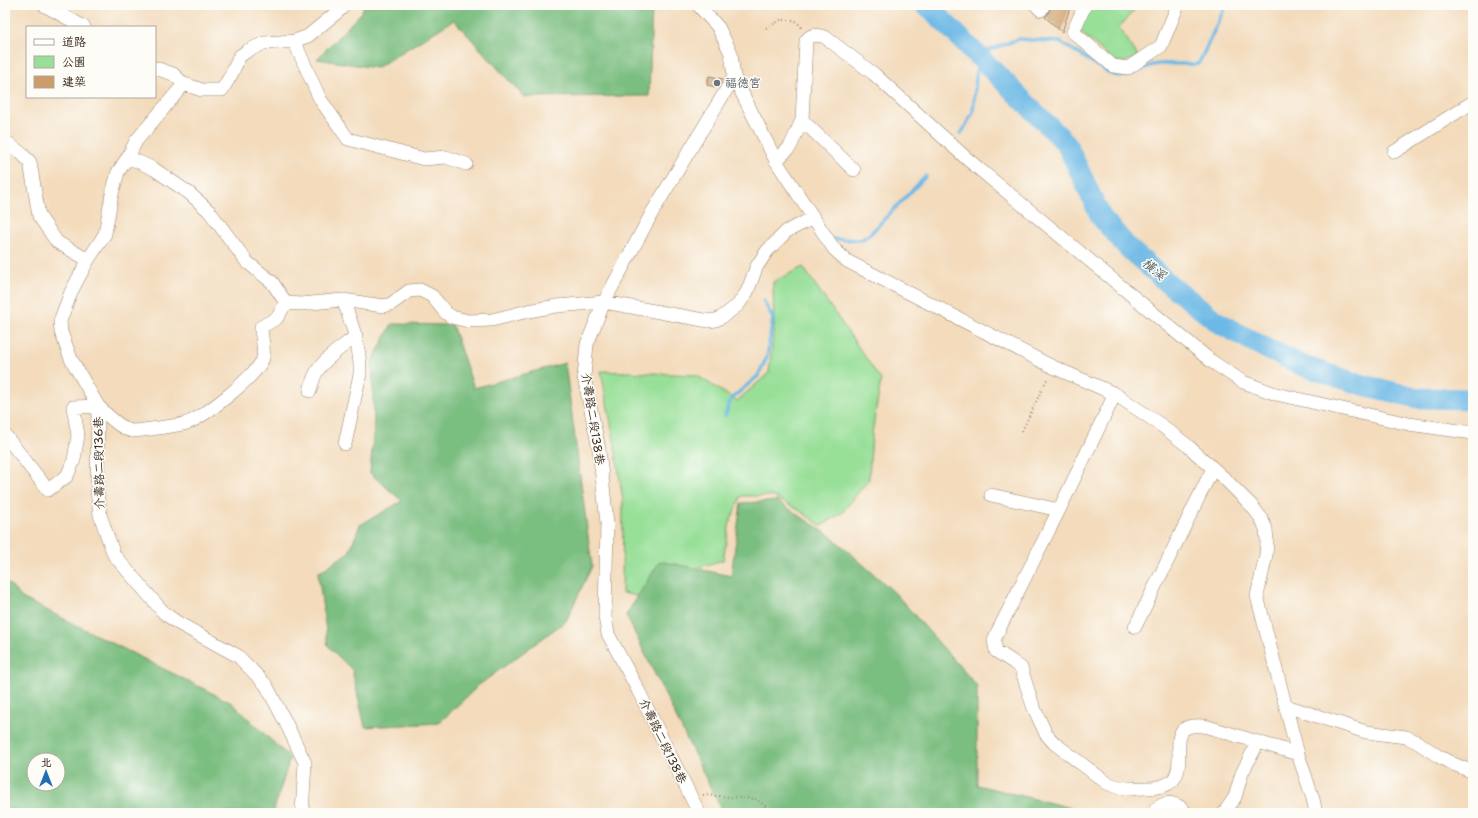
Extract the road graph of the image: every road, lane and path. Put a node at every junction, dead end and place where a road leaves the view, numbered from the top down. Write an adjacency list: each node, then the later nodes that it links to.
1 (44, 5): 6 (street)
2 (343, 5): 9 (street)
3 (698, 5): 11 (street)
4 (1085, 5): 5 (street)
5 (1178, 5)
6 (82, 26)
7 (766, 28): 8 (path)
8 (808, 37): 14 (street); 32 (street)
9 (294, 42): 12 (street); 19 (street)
10 (156, 68): 12 (street)
11 (734, 77): 18 (street); 24 (street, 介壽路二段138巷)
12 (184, 84): 17 (street)
13 (1473, 102): 16 (street)
14 (802, 120): 18 (street); 20 (street)
15 (5, 141): 22 (street)
16 (1394, 152)
17 (128, 157): 22 (street, 介壽路二段136巷); 25 (street)
18 (776, 161): 21 (street)
19 (466, 164)
20 (854, 170)
21 (813, 218): 24 (street); 27 (street)
22 (88, 260): 30 (street, 介壽路二段136巷)
23 (343, 300): 24 (street); 25 (street); 26 (street)
24 (604, 302): 43 (street, 介壽路二段138巷)
25 (286, 303): 30 (street)
26 (356, 336): 28 (street); 34 (street)
27 (1053, 367): 29 (street); 31 (path)
28 (310, 391)
29 (1115, 394): 35 (street); 37 (street)
30 (98, 406): 33 (street); 44 (street, 介壽路二段136巷)
31 (1022, 431)
32 (1473, 433)
33 (5, 435)
34 (345, 444)
35 (1213, 468): 38 (street); 39 (street)
36 (991, 495): 37 (street)
37 (1059, 510): 40 (street)
38 (1135, 627)
39 (1286, 706): 41 (street); 42 (street)
40 (1258, 742): 41 (street); 49 (street)
41 (1298, 754): 50 (street)
42 (1473, 772)
43 (690, 794): 45 (street, 介壽路二段138巷); 46 (path)
44 (302, 813)
45 (699, 813)
46 (774, 813)
47 (1154, 813): 48 (street)
48 (1186, 813)
49 (1224, 813)
50 (1316, 813)

